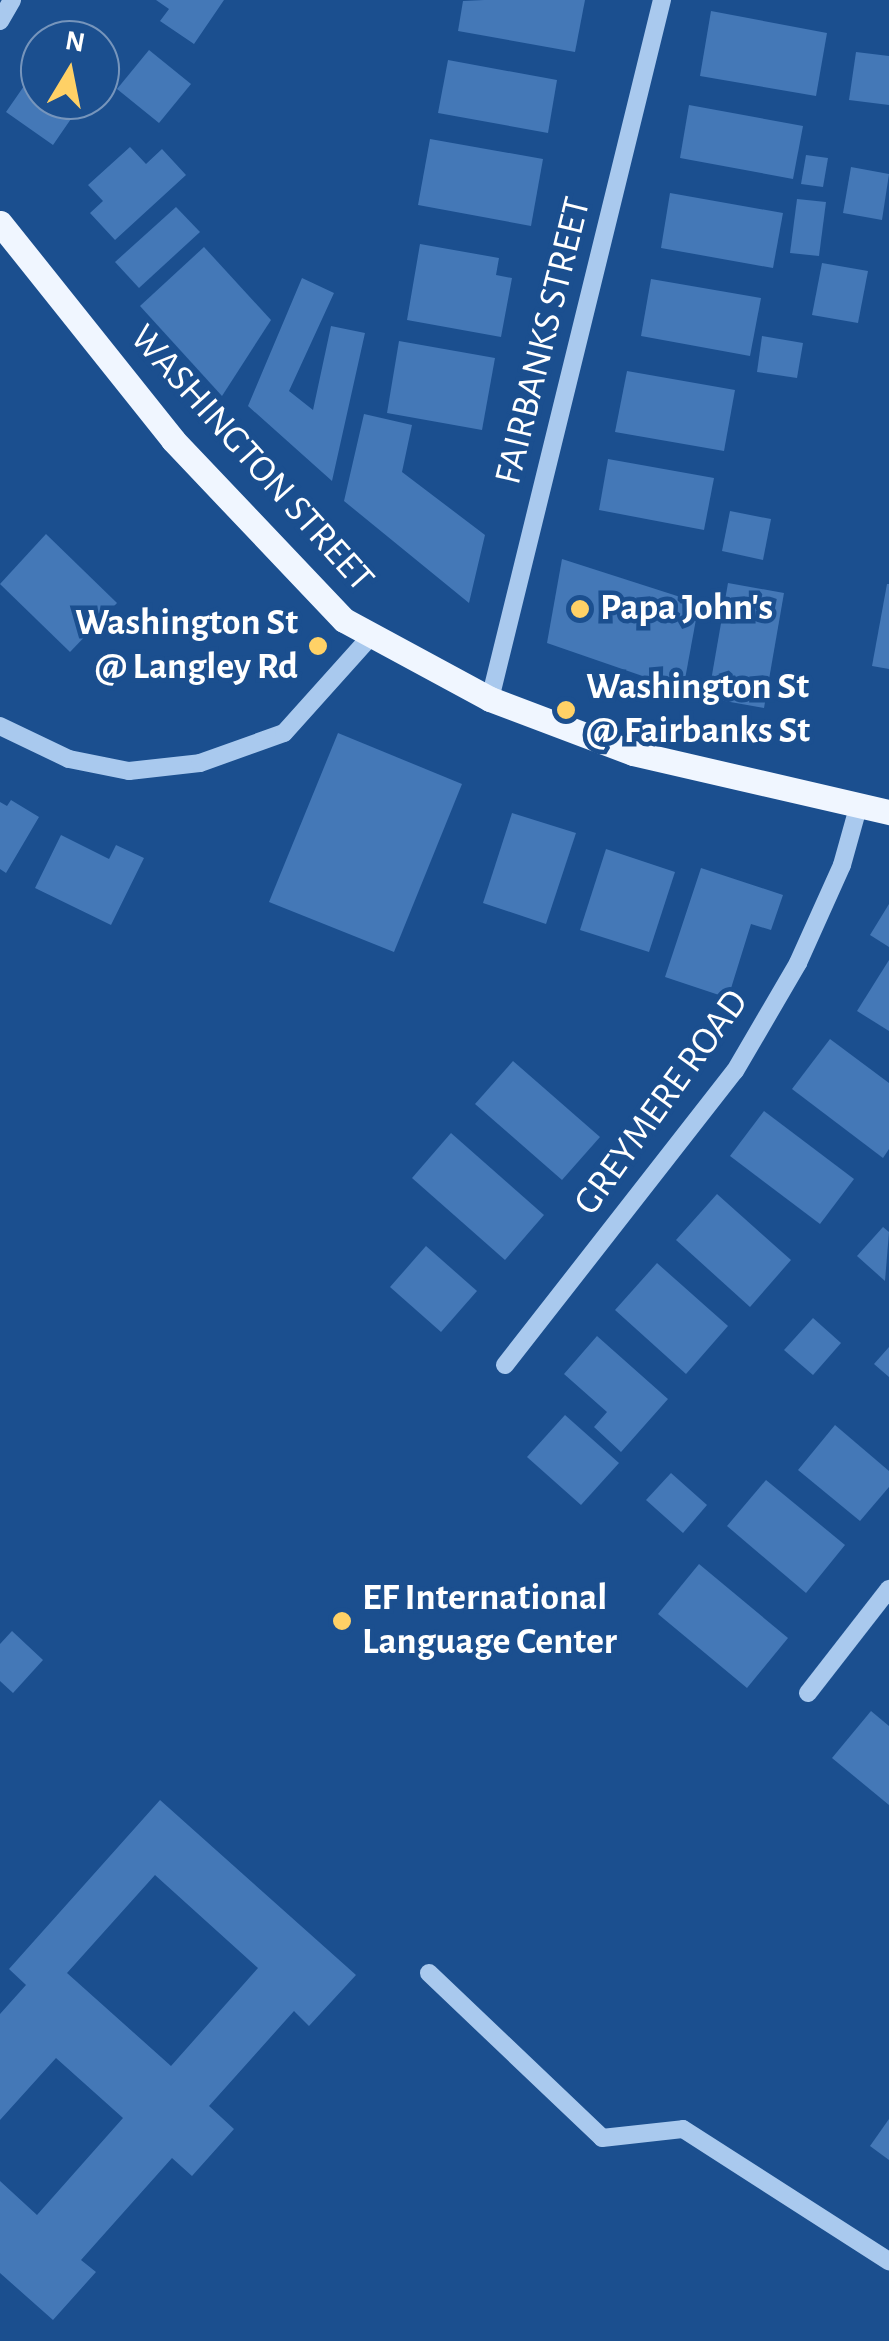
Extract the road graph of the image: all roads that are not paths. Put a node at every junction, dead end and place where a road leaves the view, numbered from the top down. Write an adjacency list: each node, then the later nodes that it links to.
1 (12, 0): 3 (street)
2 (662, 0): 6 (street, FAIRBANKS STREET)
3 (0, 20)
4 (0, 223): 5 (main road, WASHINGTON STREET)
5 (370, 637): 6 (main road, WASHINGTON STREET); 7 (street)
6 (490, 698): 8 (main road, WASHINGTON STREET)
7 (0, 726)
8 (858, 804): 9 (main road, WASHINGTON STREET); 10 (street, GREYMERE ROAD)
9 (889, 812)
10 (504, 1365)
11 (889, 1589): 12 (street)
12 (808, 1693)
13 (429, 1973): 14 (street)
14 (889, 2262)

